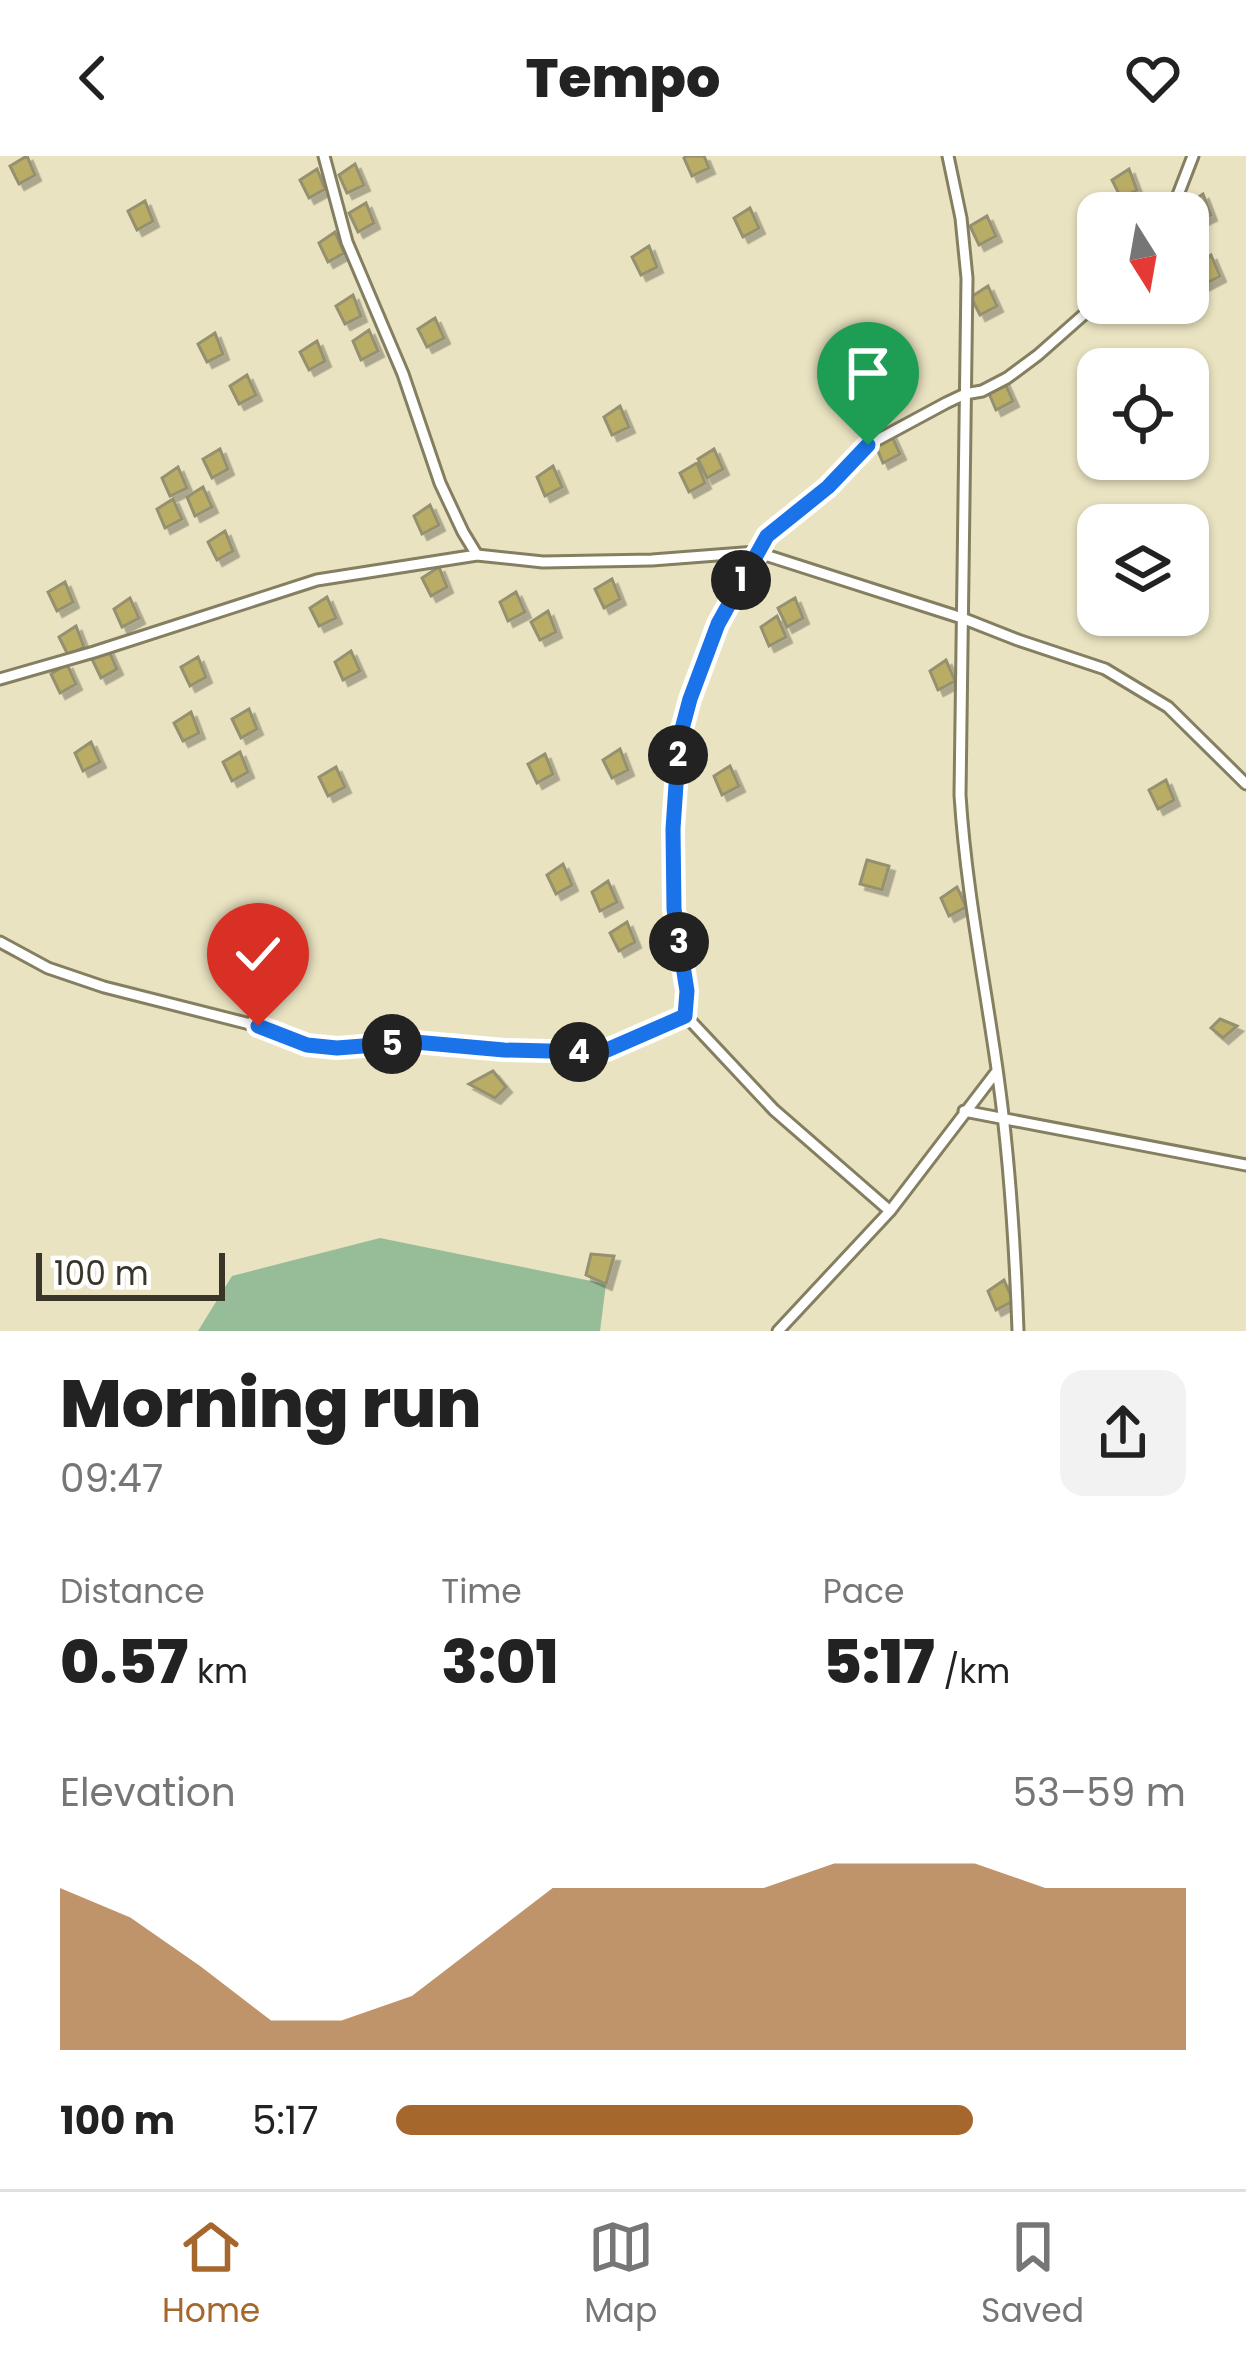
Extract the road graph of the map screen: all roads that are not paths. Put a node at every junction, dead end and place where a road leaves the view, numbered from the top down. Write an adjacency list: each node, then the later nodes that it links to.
1 (324, 156): 8 (street)
2 (948, 156): 6 (street)
3 (1193, 156): 4 (street)
4 (1179, 192)
5 (1077, 321): 6 (street)
6 (965, 394): 7 (street); 9 (street)
7 (756, 552): 8 (street); 9 (street); 13 (street)
8 (477, 555): 10 (street)
9 (962, 618): 11 (street); 14 (street)
10 (0, 679)
11 (1246, 784)
12 (0, 942): 13 (street)
13 (685, 1016): 18 (street)
14 (998, 1071): 15 (street); 16 (street)
15 (964, 1112): 16 (street); 18 (street)
16 (1004, 1121): 17 (street); 20 (street)
17 (1246, 1165)
18 (890, 1210): 19 (street)
19 (778, 1331)
20 (1018, 1331)

